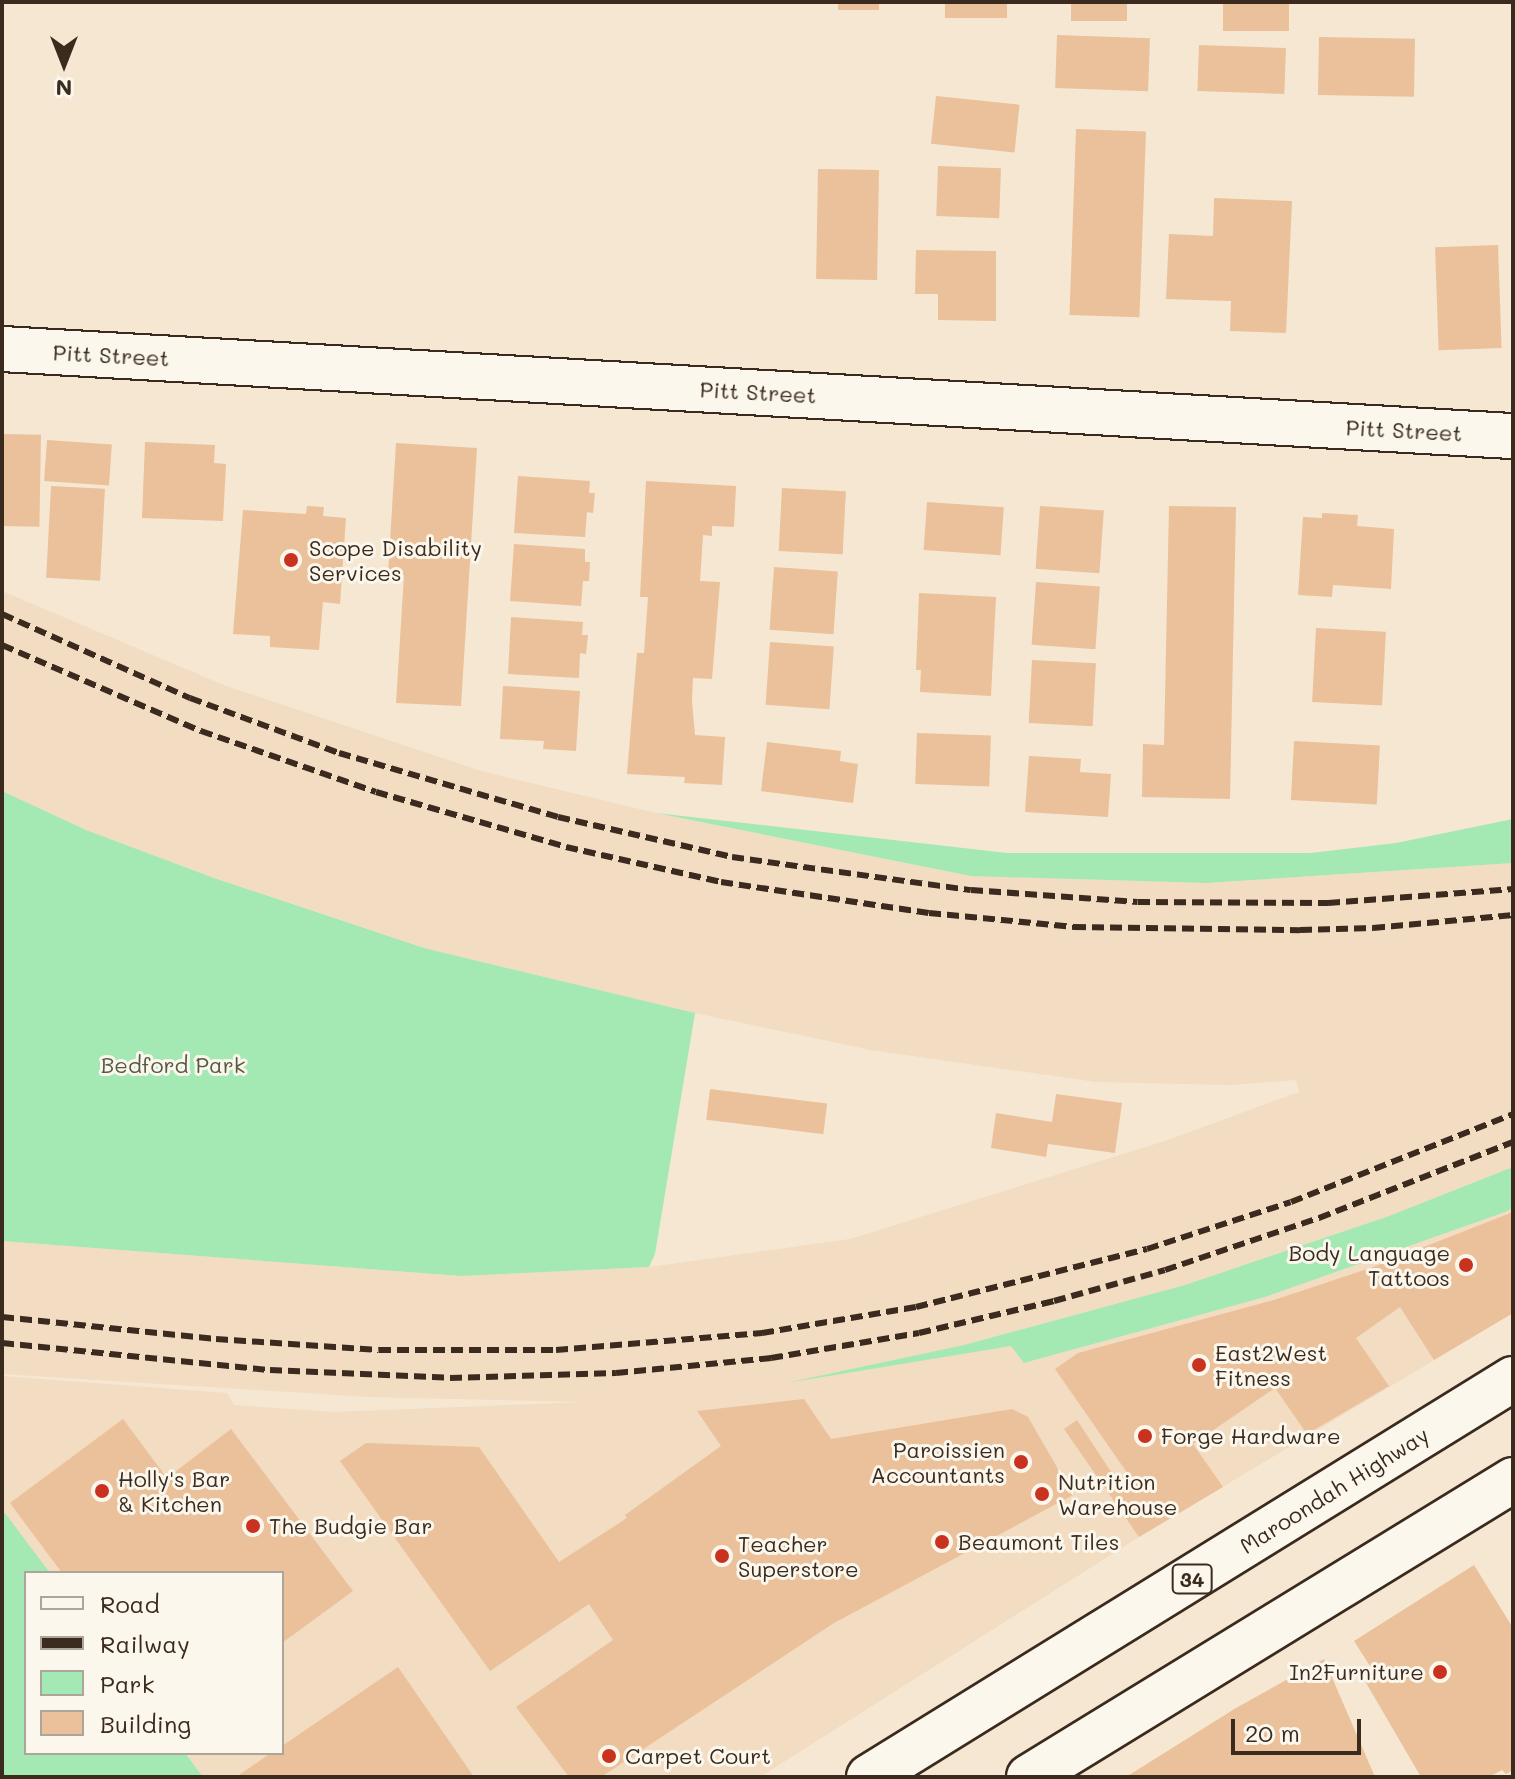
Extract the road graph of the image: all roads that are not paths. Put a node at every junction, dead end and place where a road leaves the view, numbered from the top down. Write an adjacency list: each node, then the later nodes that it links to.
1 (2, 349): 2 (main road, Pitt Street)
2 (1513, 436)
3 (1512, 1381): 5 (main road, Maroondah Highway / 34)
4 (1513, 1480): 6 (main road)
5 (869, 1777)
6 (1029, 1777)

